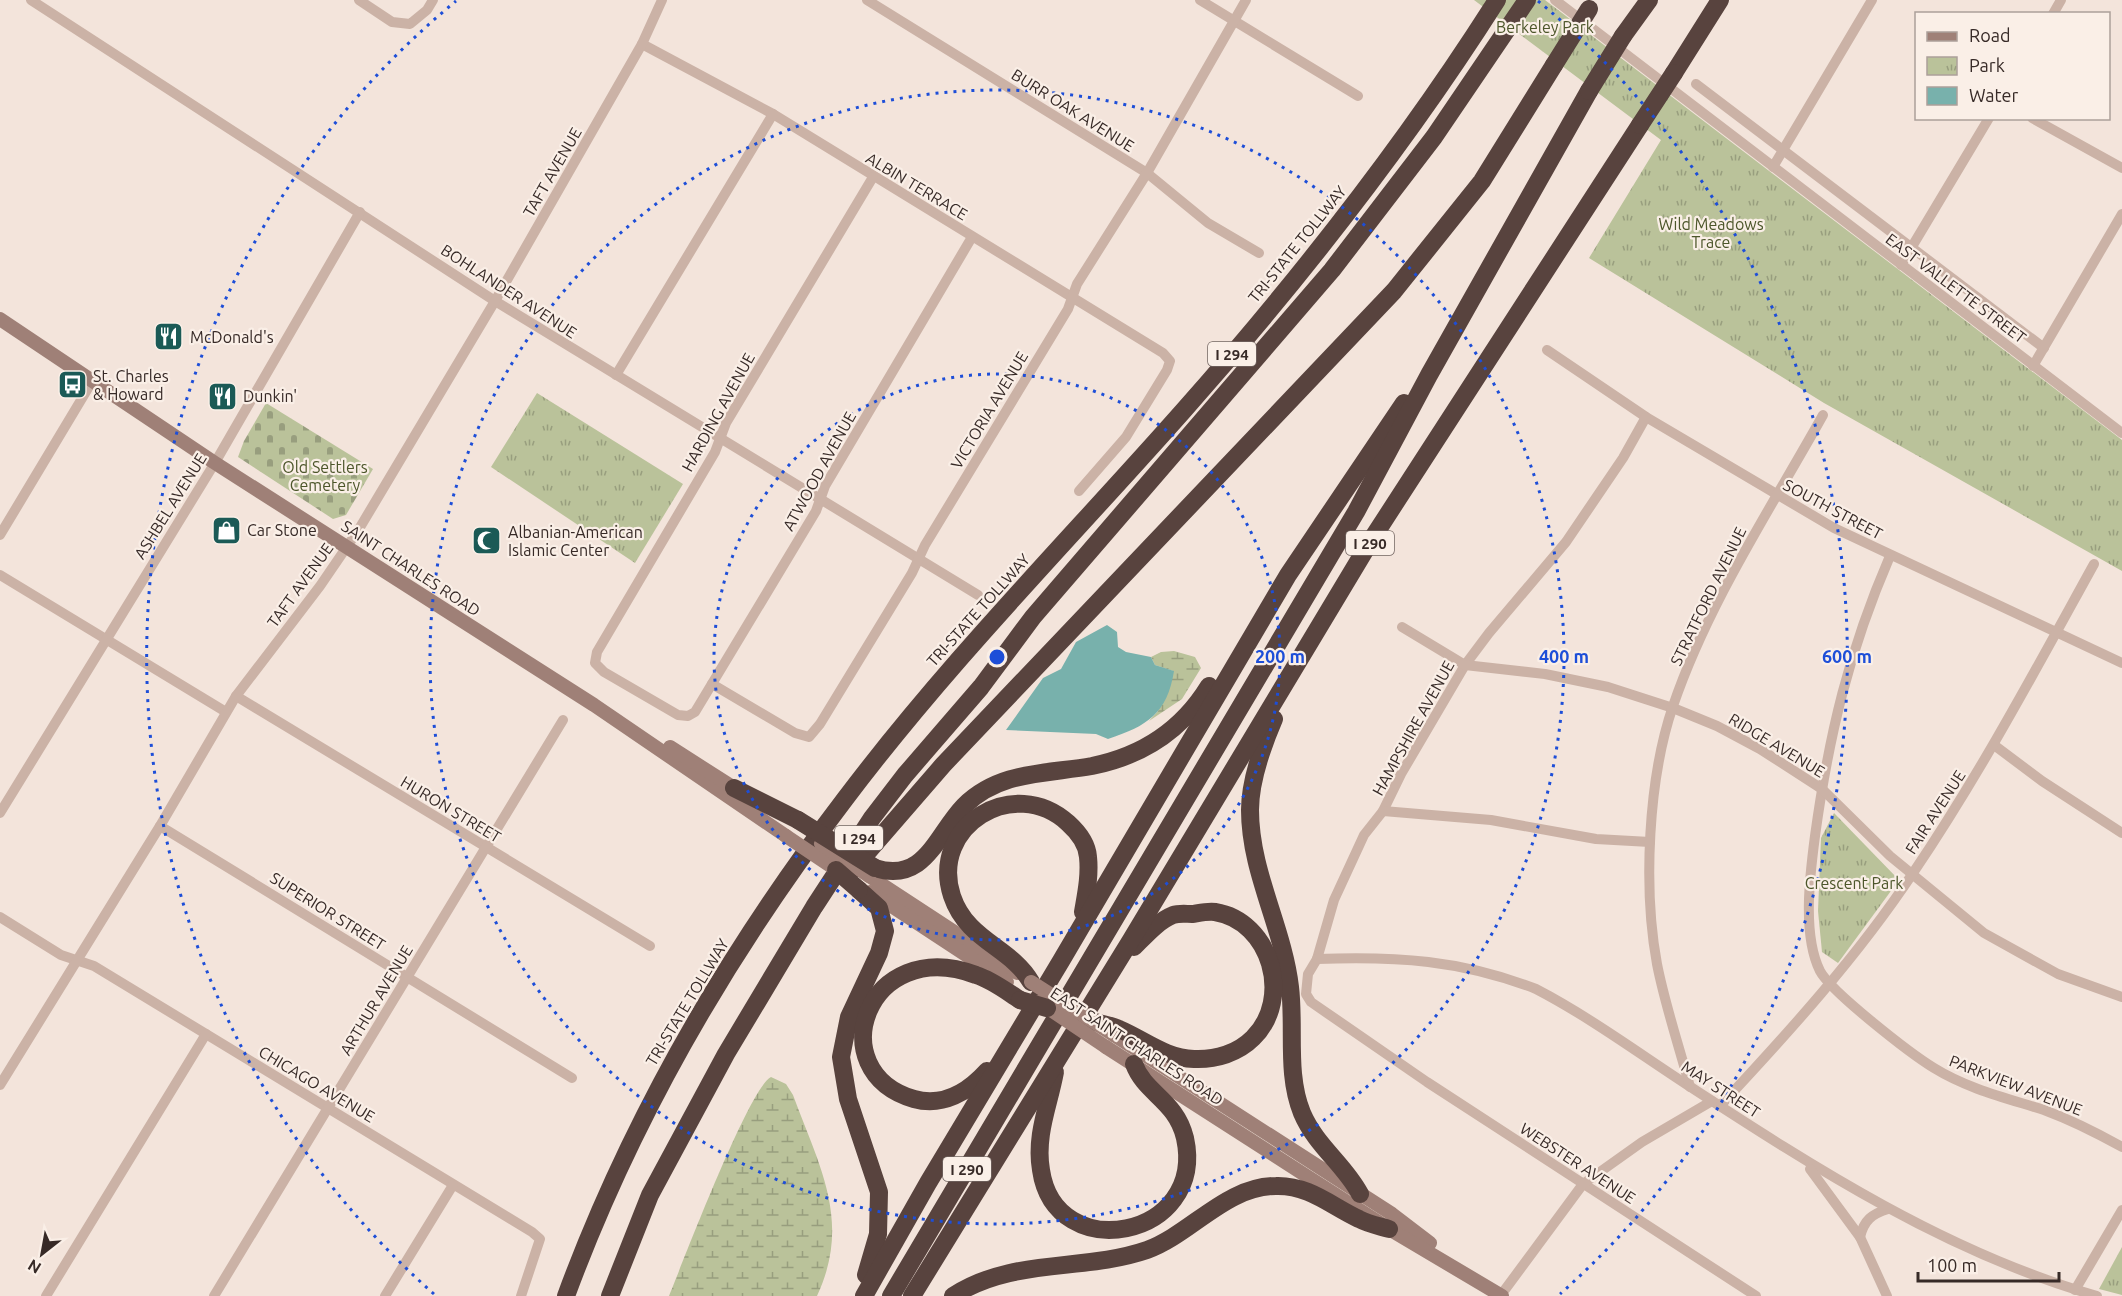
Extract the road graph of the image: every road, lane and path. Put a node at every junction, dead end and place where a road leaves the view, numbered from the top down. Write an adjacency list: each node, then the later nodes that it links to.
1 (31, 0): 29 (street, BOHLANDER AVENUE)
2 (359, 0): 3 (street)
3 (433, 0)
4 (662, 0): 18 (street, TAFT AVENUE)
5 (867, 0): 27 (street, BURR OAK AVENUE)
6 (1200, 0): 16 (street)
7 (1246, 0): 16 (street, VICTORIA AVENUE)
8 (1527, 0): 86 (highway, I 294)
9 (1554, 0): 25 (street, EAST VALLETTE STREET)
10 (1641, 0): 17 (highway)
11 (1649, 0): 17 (highway, I 290)
12 (1872, 0): 24 (street)
13 (1720, 1): 63 (highway, I 290, bridge)
14 (1592, 5): 86 (highway, bridge)
15 (1493, 7): 126 (highway, TRI-STATE TOLLWAY / I 294)
16 (1234, 21): 20 (street); 27 (street, VICTORIA AVENUE)
17 (1625, 32): 42 (highway, I 290, bridge)
18 (642, 44): 21 (street, ALBIN TERRACE); 36 (street, TAFT AVENUE)
19 (1696, 84): 24 (street, EAST VALLETTE STREET)
20 (1358, 96)
21 (773, 114): 28 (street, ALBIN TERRACE); 41 (street)
22 (1988, 120): 32 (street)
23 (2036, 120): 26 (street)
24 (1783, 150): 25 (street); 32 (street, EAST VALLETTE STREET)
25 (1773, 167): 34 (street, EAST VALLETTE STREET)
26 (2122, 168)
27 (1147, 172): 33 (street, BURR OAK AVENUE); 35 (street, VICTORIA AVENUE)
28 (873, 177): 31 (street, ALBIN TERRACE); 47 (street, HARDING AVENUE)
29 (360, 212): 36 (street, BOHLANDER AVENUE); 48 (street, ASHBEL AVENUE)
30 (2122, 214): 38 (street)
31 (972, 237): 35 (street, ALBIN TERRACE); 51 (street, ATWOOD AVENUE)
32 (1912, 248): 34 (street); 38 (street, EAST VALLETTE STREET)
33 (1259, 253)
34 (1901, 265): 40 (street, EAST VALLETTE STREET)
35 (1070, 297): 49 (street, ALBIN TERRACE); 55 (street, VICTORIA AVENUE)
36 (495, 301): 41 (street, BOHLANDER AVENUE); 53 (street, TAFT AVENUE)
37 (0, 319): 43 (main road, SAINT CHARLES ROAD)
38 (2044, 348): 40 (street)
39 (1547, 350): 45 (street, SOUTH STREET)
40 (2033, 366): 46 (street, EAST VALLETTE STREET)
41 (616, 375): 47 (street, BOHLANDER AVENUE)
42 (1429, 375): 58 (highway); 130 (highway, I 290)
43 (93, 380): 48 (main road, SAINT CHARLES ROAD); 52 (street)
44 (1823, 415): 50 (street, STRATFORD AVENUE)
45 (1647, 417): 50 (street, SOUTH STREET); 65 (street, HAMPSHIRE AVENUE)
46 (2122, 433)
47 (719, 437): 51 (street, BOHLANDER AVENUE); 71 (street, HARDING AVENUE)
48 (215, 463): 53 (main road, SAINT CHARLES ROAD); 62 (street, ASHBEL AVENUE)
49 (1079, 491)
50 (1778, 497): 54 (street, SOUTH STREET); 69 (street, STRATFORD AVENUE)
51 (820, 499): 55 (street, BOHLANDER AVENUE); 66 (street, ATWOOD AVENUE)
52 (0, 535)
53 (346, 547): 67 (street, TAFT AVENUE); 68 (main road, SAINT CHARLES ROAD)
54 (1890, 556): 61 (street, SOUTH STREET); 75 (street, PARKVIEW AVENUE)
55 (919, 559): 59 (street, BOHLANDER AVENUE); 66 (street, VICTORIA AVENUE)
56 (2094, 564): 61 (street, FAIR AVENUE)
57 (0, 575): 62 (street)
58 (1288, 575): 85 (highway); 88 (highway)
59 (978, 595)
60 (1402, 627): 65 (street, RIDGE AVENUE)
61 (2056, 632): 64 (street, SOUTH STREET); 73 (street, FAIR AVENUE)
62 (106, 638): 70 (street); 77 (street, ASHBEL AVENUE)
63 (1311, 641): 92 (highway, I 290); 114 (highway)
64 (2122, 663)
65 (1465, 665): 69 (street, RIDGE AVENUE); 76 (street, HAMPSHIRE AVENUE)
66 (712, 684): 71 (street, ATWOOD AVENUE)
67 (236, 696): 70 (street, TAFT AVENUE); 82 (street, HURON STREET)
68 (594, 705): 74 (main road, SAINT CHARLES ROAD); 79 (main road, SAINT CHARLES ROAD)
69 (1673, 708): 75 (street, RIDGE AVENUE); 81 (street, STRATFORD AVENUE)
70 (226, 712): 78 (street, TAFT AVENUE)
71 (688, 716)
72 (563, 720): 82 (street, ARTHUR AVENUE)
73 (1994, 746): 80 (street); 84 (street, FAIR AVENUE)
74 (734, 788): 79 (highway)
75 (1822, 789): 84 (street, RIDGE AVENUE); 94 (street, PARKVIEW AVENUE)
76 (1383, 811): 81 (street); 90 (street, HAMPSHIRE AVENUE)
77 (0, 813)
78 (160, 826): 91 (street, TAFT AVENUE); 93 (street, SUPERIOR STREET)
79 (793, 828): 83 (main road, bridge); 85 (highway, bridge)
80 (2122, 833)
81 (1650, 842): 107 (street, STRATFORD AVENUE)
82 (486, 848): 89 (street, HURON STREET); 93 (street, ARTHUR AVENUE)
83 (836, 870): 85 (highway, bridge)
84 (1912, 875): 94 (street, FAIR AVENUE); 96 (street, RIDGE AVENUE)
85 (866, 880): 95 (main road, EAST SAINT CHARLES ROAD); 128 (highway)
86 (814, 907): 127 (highway, I 294)
87 (0, 917): 91 (street, CHICAGO AVENUE)
88 (1080, 927): 95 (highway); 100 (highway)
89 (650, 946)
90 (1317, 958): 102 (street, HAMPSHIRE AVENUE); 107 (street, MAY STREET)
91 (76, 961): 99 (street, CHICAGO AVENUE); 106 (street, TAFT AVENUE)
92 (1113, 970): 101 (highway); 103 (highway, I 290)
93 (407, 978): 105 (street, SUPERIOR STREET); 109 (street, ARTHUR AVENUE)
94 (1829, 983): 108 (street, FAIR AVENUE); 110 (street, PARKVIEW AVENUE)
95 (1025, 992): 97 (highway, bridge); 98 (main road, EAST SAINT CHARLES ROAD, bridge); 100 (highway)
96 (2122, 996)
97 (1047, 1008): 101 (main road, EAST SAINT CHARLES ROAD, bridge)
98 (1092, 1021): 101 (highway, bridge)
99 (206, 1034): 109 (street, CHICAGO AVENUE); 122 (street)
100 (1015, 1037): 129 (highway)
101 (1113, 1037): 104 (main road, EAST SAINT CHARLES ROAD); 114 (main road, EAST SAINT CHARLES ROAD)
102 (1386, 1054): 112 (street, WEBSTER AVENUE)
103 (1057, 1060): 104 (highway); 131 (highway, I 290)
104 (1134, 1064): 117 (main road, EAST SAINT CHARLES ROAD)
105 (572, 1078)
106 (0, 1085)
107 (1690, 1087): 108 (street, MAY STREET)
108 (1716, 1104): 111 (street, MAY STREET); 112 (street, FAIR AVENUE)
109 (328, 1108): 113 (street, CHICAGO AVENUE); 123 (street, ARTHUR AVENUE)
110 (2122, 1147)
111 (1802, 1161): 115 (street, MAY STREET); 118 (street)
112 (1583, 1184): 121 (street, FAIR AVENUE); 133 (street, WEBSTER AVENUE)
113 (453, 1185): 124 (street); 125 (street, CHICAGO AVENUE)
114 (1360, 1194): 119 (main road, EAST SAINT CHARLES ROAD)
115 (1888, 1209): 118 (street); 120 (street, MAY STREET)
116 (2122, 1210): 120 (street)
117 (1389, 1229): 119 (main road, EAST SAINT CHARLES ROAD); 132 (highway)
118 (1860, 1237): 134 (street)
119 (1474, 1278): 121 (main road, EAST SAINT CHARLES ROAD)
120 (2080, 1293): 135 (street, MAY STREET)
121 (1501, 1295)
122 (46, 1296)
123 (214, 1296)
124 (385, 1296)
125 (521, 1296)
126 (566, 1296)
127 (610, 1296)
128 (856, 1296)
129 (864, 1296)
130 (891, 1296)
131 (912, 1296)
132 (954, 1296)
133 (1756, 1296)
134 (1887, 1296)
135 (2097, 1296)

